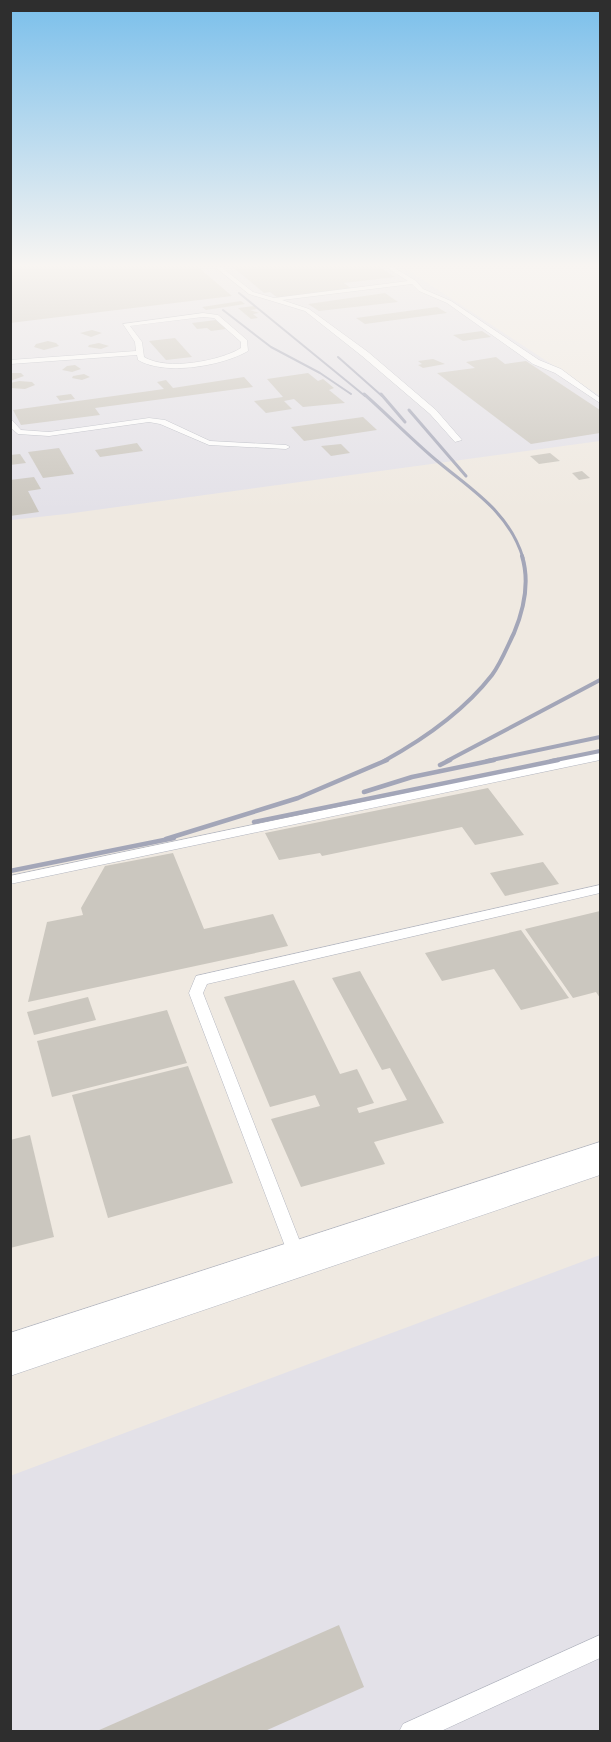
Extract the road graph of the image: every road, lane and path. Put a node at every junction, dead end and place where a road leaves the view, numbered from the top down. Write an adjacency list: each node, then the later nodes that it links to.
1 (138, 348): 5 (lane)
2 (244, 348): 5 (lane)
3 (357, 348): 9 (lane)
4 (517, 348): 7 (lane)
5 (138, 353): 6 (lane)
6 (10, 362)
7 (600, 401)
8 (10, 420): 10 (lane)
9 (458, 440)
10 (286, 447)
11 (600, 756): 12 (lane)
12 (10, 880)
13 (600, 889): 15 (lane)
14 (600, 1158): 15 (main road)
15 (298, 1258): 16 (main road)
16 (10, 1355)
17 (600, 1646): 18 (lane)
18 (411, 1731)

